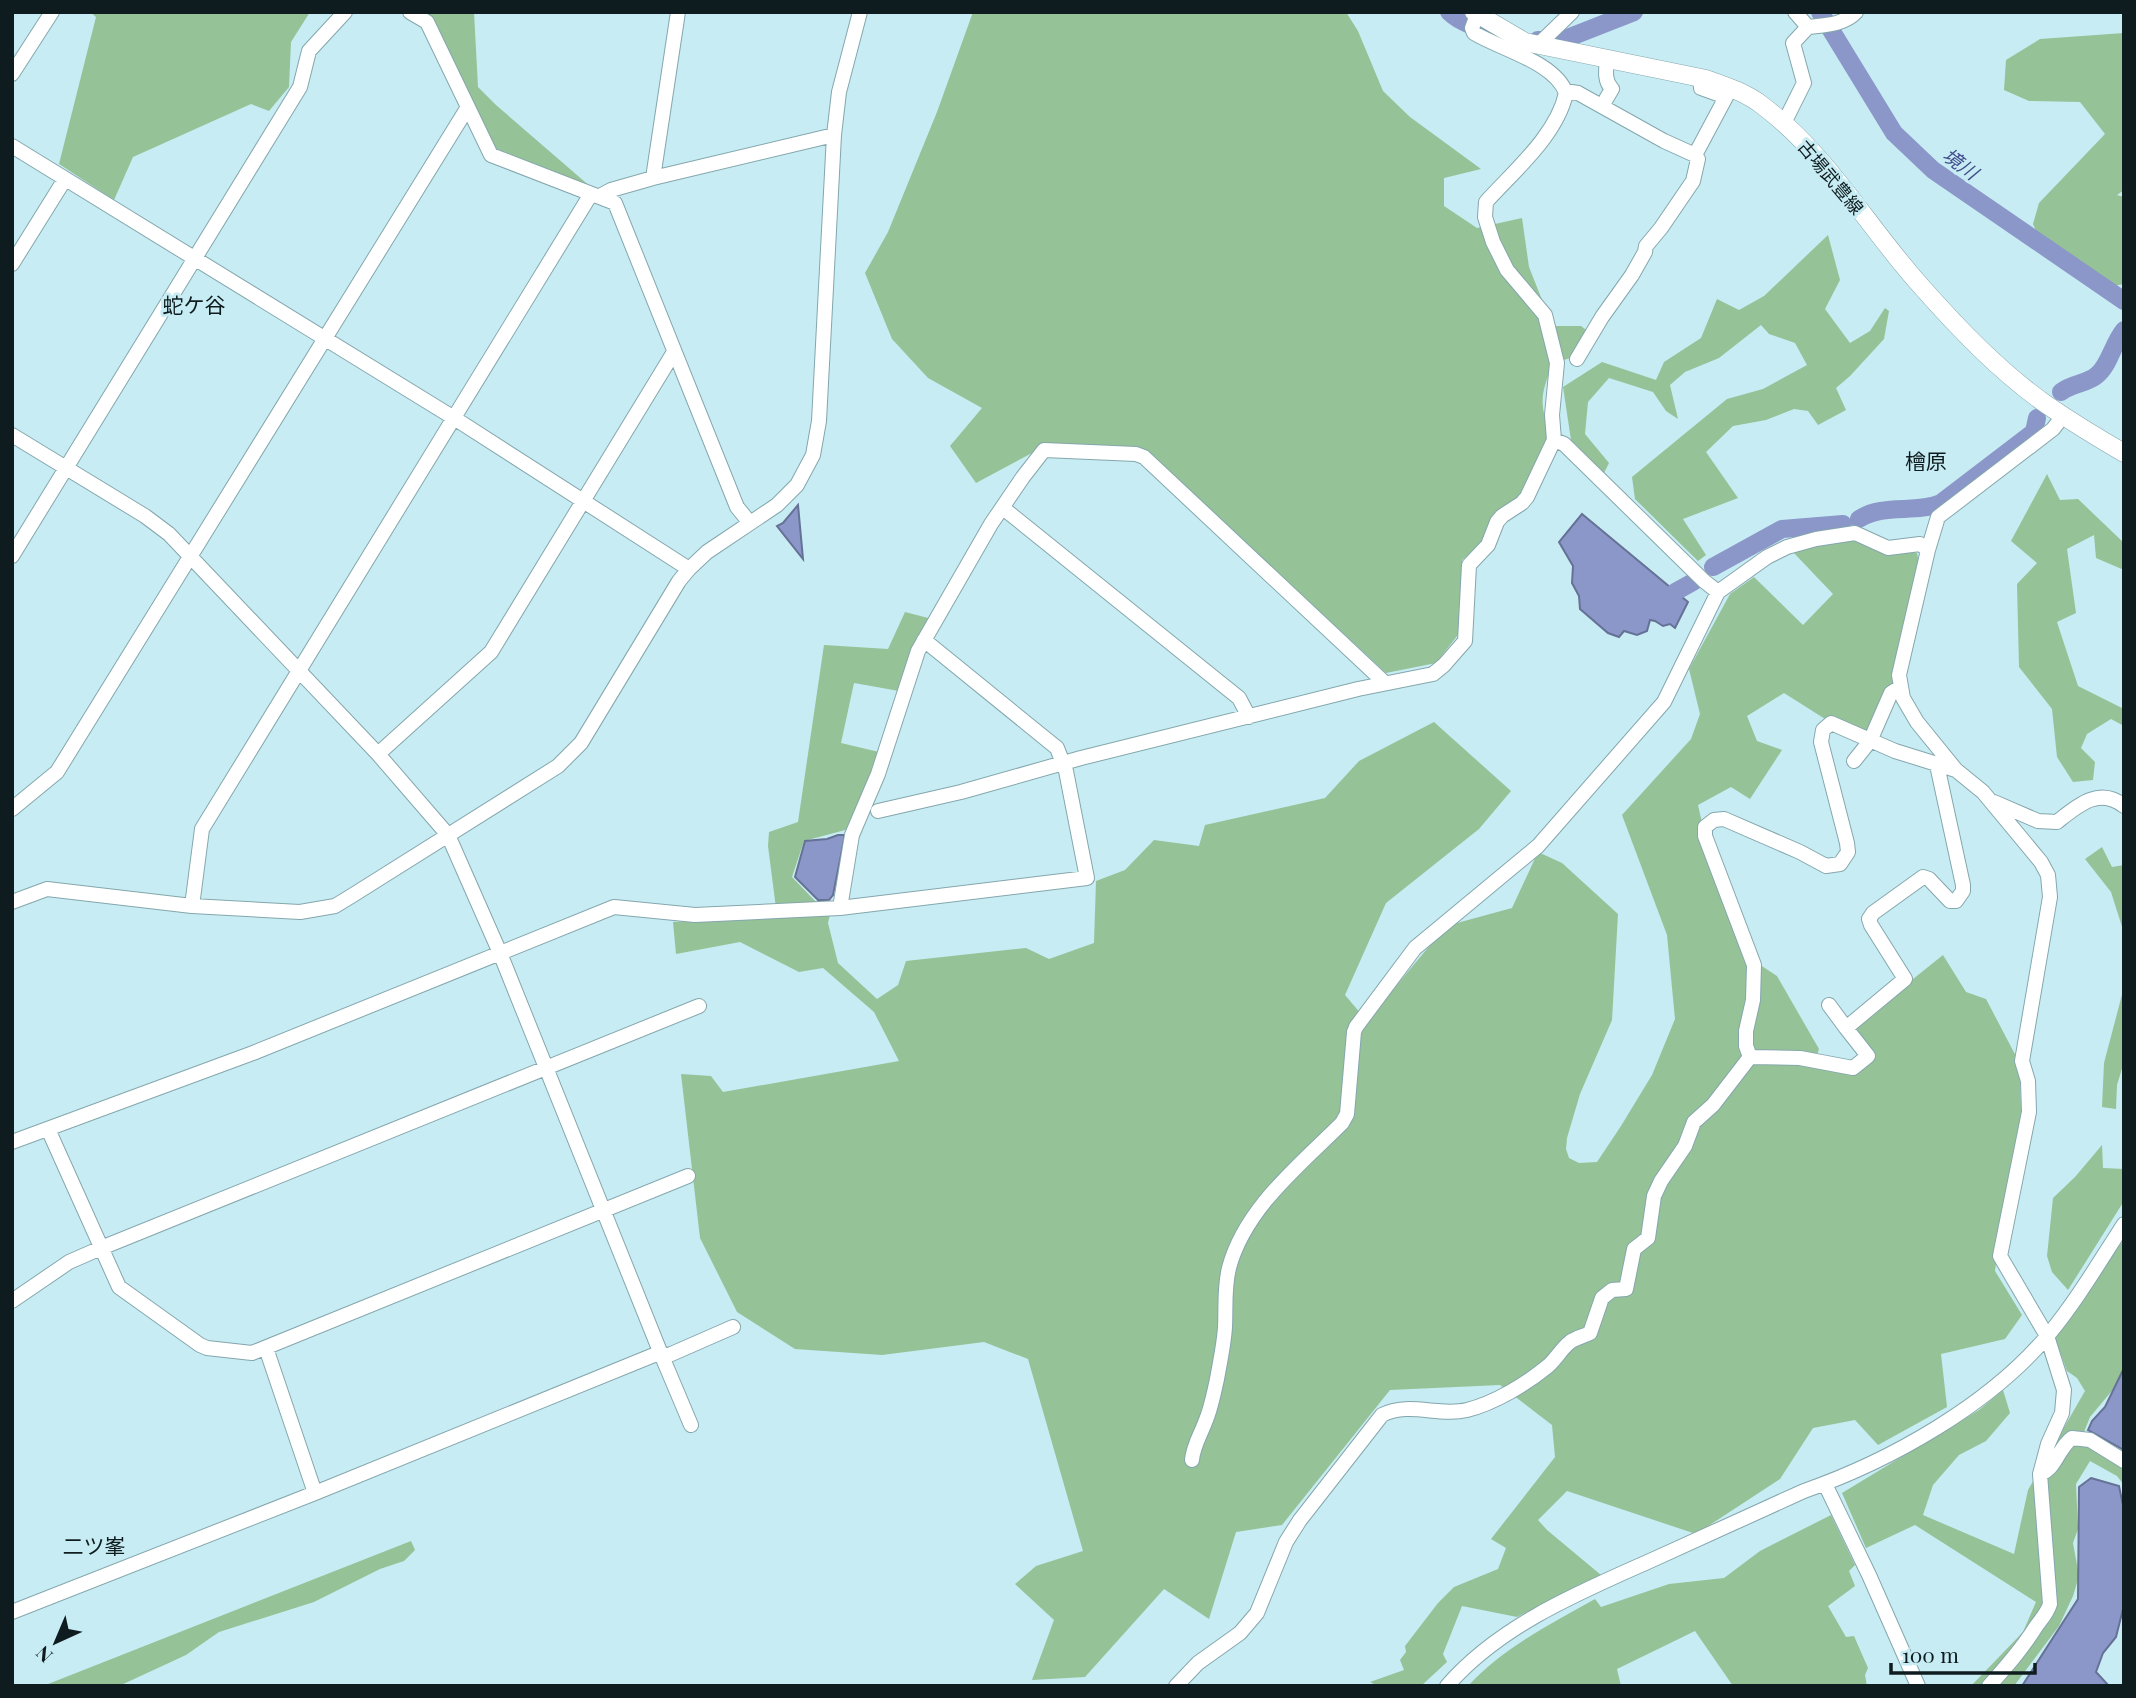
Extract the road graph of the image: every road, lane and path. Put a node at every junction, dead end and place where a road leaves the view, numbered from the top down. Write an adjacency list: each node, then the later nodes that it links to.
1 (52, 12): 13 (street)
2 (345, 12): 25 (street)
3 (411, 12): 17 (street)
4 (678, 12): 22 (street)
5 (860, 12): 19 (street)
6 (1572, 12): 11 (street)
7 (1795, 12): 10 (street)
8 (1856, 12): 10 (street)
9 (1476, 13): 11 (main road, 古場武豊線); 15 (street)
10 (1808, 27): 18 (street)
11 (1539, 44): 12 (main road, 古場武豊線)
12 (1607, 59): 14 (main road, 古場武豊線); 16 (street)
13 (12, 74)
14 (1700, 78): 18 (main road, 古場武豊線); 21 (street)
15 (1566, 91): 16 (street); 33 (street)
16 (1602, 106): 21 (street)
17 (468, 107): 24 (street); 27 (street)
18 (1784, 123): 30 (main road, 古場武豊線)
19 (834, 135): 22 (street); 38 (street)
20 (12, 146): 23 (street)
21 (1695, 155): 29 (street)
22 (653, 178): 24 (street)
23 (65, 179): 25 (street); 26 (street)
24 (596, 195): 28 (street); 31 (street)
25 (195, 257): 27 (street); 35 (street)
26 (12, 264)
27 (324, 339): 31 (street); 41 (street)
28 (674, 352): 36 (street); 38 (street)
29 (1577, 359)
30 (2063, 416): 34 (main road, 古場武豊線); 39 (street)
31 (454, 418): 36 (street); 45 (street)
32 (12, 435): 35 (street)
33 (1554, 440): 43 (street); 46 (street)
34 (2124, 453)
35 (67, 468): 40 (street); 41 (street)
36 (583, 500): 42 (street); 51 (street)
37 (1003, 508): 44 (street); 46 (street); 48 (street)
38 (750, 523): 42 (street)
39 (1928, 550): 43 (street); 47 (street)
40 (12, 556)
41 (192, 556): 45 (street); 58 (street)
42 (689, 569): 60 (street)
43 (1718, 592): 82 (street)
44 (924, 640): 53 (street); 63 (street)
45 (300, 671): 51 (street); 62 (street)
46 (1385, 683): 48 (street)
47 (1900, 687): 49 (street); 50 (street)
48 (1249, 717): 53 (street)
49 (1931, 739): 54 (street); 55 (street)
50 (1870, 741): 52 (street); 54 (street); 68 (street)
51 (378, 754): 60 (street)
52 (1854, 761)
53 (1063, 764): 59 (street); 63 (street)
54 (1936, 764): 55 (street); 67 (street)
55 (1956, 770): 56 (street)
56 (1989, 800): 57 (street); 78 (street)
57 (2124, 806)
58 (12, 809)
59 (878, 811)
60 (449, 835): 62 (street); 64 (street)
61 (12, 902): 62 (street)
62 (192, 906)
63 (840, 908): 64 (street)
64 (500, 953): 69 (street); 70 (street)
65 (1829, 1004): 67 (street)
66 (699, 1006): 69 (street)
67 (1846, 1028): 68 (street)
68 (1750, 1057): 88 (street)
69 (547, 1068): 73 (street); 75 (street)
70 (48, 1129): 71 (street); 75 (street)
71 (12, 1142)
72 (688, 1176): 73 (street)
73 (604, 1210): 79 (street); 80 (street)
74 (2124, 1224): 78 (street)
75 (101, 1248): 76 (street); 79 (street)
76 (12, 1301)
77 (733, 1327): 80 (street)
78 (2047, 1336): 84 (street); 85 (street)
79 (266, 1348): 86 (street)
80 (661, 1354): 81 (street); 86 (street)
81 (691, 1424)
82 (1192, 1460)
83 (2124, 1461): 84 (street)
84 (2040, 1474): 91 (street)
85 (1825, 1484): 89 (street); 90 (street)
86 (314, 1493): 87 (street)
87 (12, 1612)
88 (1176, 1686)
89 (1447, 1686)
90 (1918, 1686)
91 (1989, 1686)

